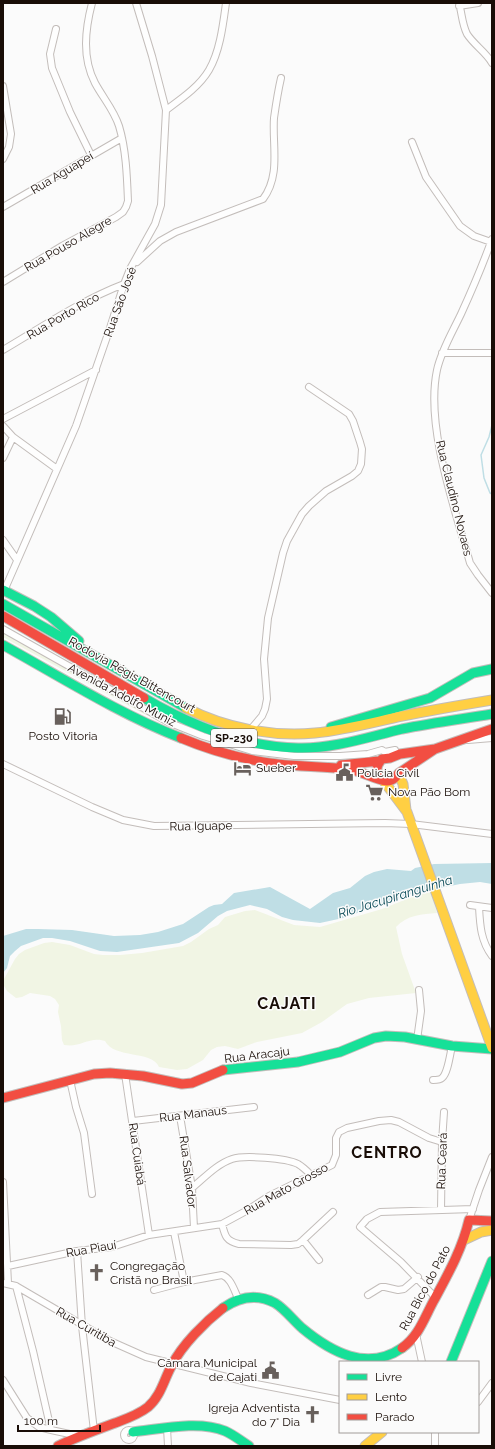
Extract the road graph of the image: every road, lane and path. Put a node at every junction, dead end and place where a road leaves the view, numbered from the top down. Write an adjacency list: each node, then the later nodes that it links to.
1 (92, 3): 11 (street)
2 (136, 3): 10 (street, Rua São José)
3 (226, 3): 10 (street)
4 (478, 3): 5 (street)
5 (459, 4): 7 (street)
6 (56, 29): 13 (street)
7 (492, 63)
8 (280, 78): 17 (street)
9 (3, 86): 14 (street)
10 (166, 110): 17 (street, Rua São José)
11 (122, 138): 13 (street, Rua Aguapeí); 18 (street, Rua Pouso Alegre)
12 (412, 142): 16 (street)
13 (91, 155): 15 (street, Rua Aguapeí)
14 (3, 159)
15 (3, 207)
16 (491, 240): 21 (street, Rua Claudino Novaes)
17 (130, 269): 19 (street, Rua São José)
18 (3, 282)
19 (124, 284): 20 (street, Rua Porto Rico); 23 (street, Rua São José)
20 (3, 350)
21 (442, 353): 22 (street); 33 (street, Rua Claudino Novaes)
22 (492, 353)
23 (96, 370): 25 (street); 29 (street, Rua São José)
24 (310, 387): 43 (street)
25 (3, 419)
26 (3, 426): 27 (street)
27 (13, 437): 28 (street); 29 (street)
28 (3, 458)
29 (57, 469): 31 (street, Rua São José)
30 (3, 540): 31 (street)
31 (17, 560): 32 (street, Rua São José)
32 (3, 590): 38 (main road)
33 (492, 593)
34 (3, 604): 38 (main road, Rodovia Régis Bittencourt / SP-230)
35 (3, 616): 41 (main road, Rodovia Régis Bittencourt / SP-230)
36 (3, 629): 48 (street)
37 (3, 645): 51 (main road, Avenida Adolfo Muniz)
38 (108, 664): 43 (main road, Rodovia Régis Bittencourt / SP-230)
39 (492, 669): 44 (main road)
40 (492, 700): 44 (main road, Rodovia Régis Bittencourt / SP-230)
41 (492, 714)
42 (492, 729): 46 (main road)
43 (250, 730): 44 (main road, Rodovia Régis Bittencourt / SP-230)
44 (315, 733)
45 (492, 738): 46 (street)
46 (459, 741): 47 (main road)
47 (435, 749): 48 (main road); 52 (main road)
48 (393, 754): 49 (main road); 52 (main road)
49 (379, 761): 51 (main road); 53 (main road)
50 (3, 764): 55 (street, Rua Iguape)
51 (330, 767): 53 (main road)
52 (399, 774): 53 (main road); 54 (main road)
53 (381, 779): 54 (main road)
54 (407, 812): 55 (main road)
55 (411, 824): 56 (street, Rua Iguape); 64 (main road)
56 (492, 834)
57 (470, 905): 58 (street)
58 (479, 907): 59 (street); 60 (street)
59 (492, 908)
60 (492, 956)
61 (419, 990): 62 (street)
62 (417, 1040): 63 (main road, Rua Aracaju); 65 (main road, Rua Aracaju)
63 (452, 1046): 64 (main road, Rua Aracaju); 67 (street)
64 (492, 1049)
65 (125, 1074): 66 (main road, Rua Aracaju); 72 (street, Rua Cuiabá)
66 (70, 1080): 68 (main road, Rua Aracaju); 78 (street)
67 (433, 1080)
68 (3, 1098)
69 (254, 1107): 71 (street, Rua Manaus)
70 (444, 1112): 73 (street, Rua Ceará)
71 (180, 1116): 72 (street, Rua Manaus); 77 (street, Rua Salvador)
72 (133, 1121): 88 (street, Rua Cuiabá)
73 (442, 1142): 75 (street, Rua Mato Grosso); 80 (street, Rua Ceará)
74 (492, 1157): 79 (street)
75 (310, 1174): 77 (street); 84 (street, Rua Mato Grosso)
76 (3, 1182): 94 (street)
77 (192, 1188): 85 (street, Rua Salvador)
78 (92, 1194)
79 (473, 1209): 80 (street); 82 (street)
80 (441, 1210): 95 (street)
81 (334, 1212): 89 (street)
82 (470, 1220): 83 (main road); 90 (main road, Rua Bico do Pato)
83 (492, 1221)
84 (222, 1224): 85 (street, Rua Mato Grosso); 89 (street)
85 (194, 1228): 87 (street, Rua Mato Grosso)
86 (492, 1230): 90 (main road, Rua Bico do Pato)
87 (174, 1232): 88 (street, Rua Piauí); 96 (street)
88 (149, 1234): 91 (street, Rua Piauí)
89 (303, 1240): 92 (street)
90 (464, 1240): 102 (main road, Rua Bico do Pato)
91 (77, 1251): 94 (street, Rua Piauí); 103 (street)
92 (319, 1260)
93 (492, 1260): 106 (main road)
94 (8, 1266): 97 (street)
95 (418, 1278): 100 (street); 102 (street)
96 (184, 1282): 99 (street); 101 (street)
97 (6, 1283): 98 (street, Rua Curitiba)
98 (16, 1286): 103 (street, Rua Curitiba); 114 (street)
99 (154, 1290)
100 (368, 1295)
101 (238, 1298): 104 (main road, Rua Bico do Pato); 107 (main road)
102 (436, 1298): 104 (main road, Rua Bico do Pato)
103 (82, 1326): 107 (street, Rua Curitiba); 115 (street)
104 (416, 1334): 105 (street)
105 (422, 1361)
106 (451, 1361)
107 (172, 1364): 110 (street, Rua Curitiba); 112 (main road)
108 (3, 1380): 114 (street)
109 (492, 1383): 111 (street)
110 (339, 1400)
111 (479, 1401)
112 (117, 1425): 115 (main road); 119 (street)
113 (167, 1428): 119 (main road); 121 (street); 122 (main road)
114 (54, 1430): 118 (street); 120 (street)
115 (94, 1431): 118 (main road)
116 (381, 1433): 123 (main road)
117 (435, 1433): 124 (street)
118 (80, 1436): 120 (main road)
119 (128, 1436)
120 (62, 1445)
121 (168, 1446)
122 (249, 1446)
123 (366, 1446)
124 (435, 1446)

